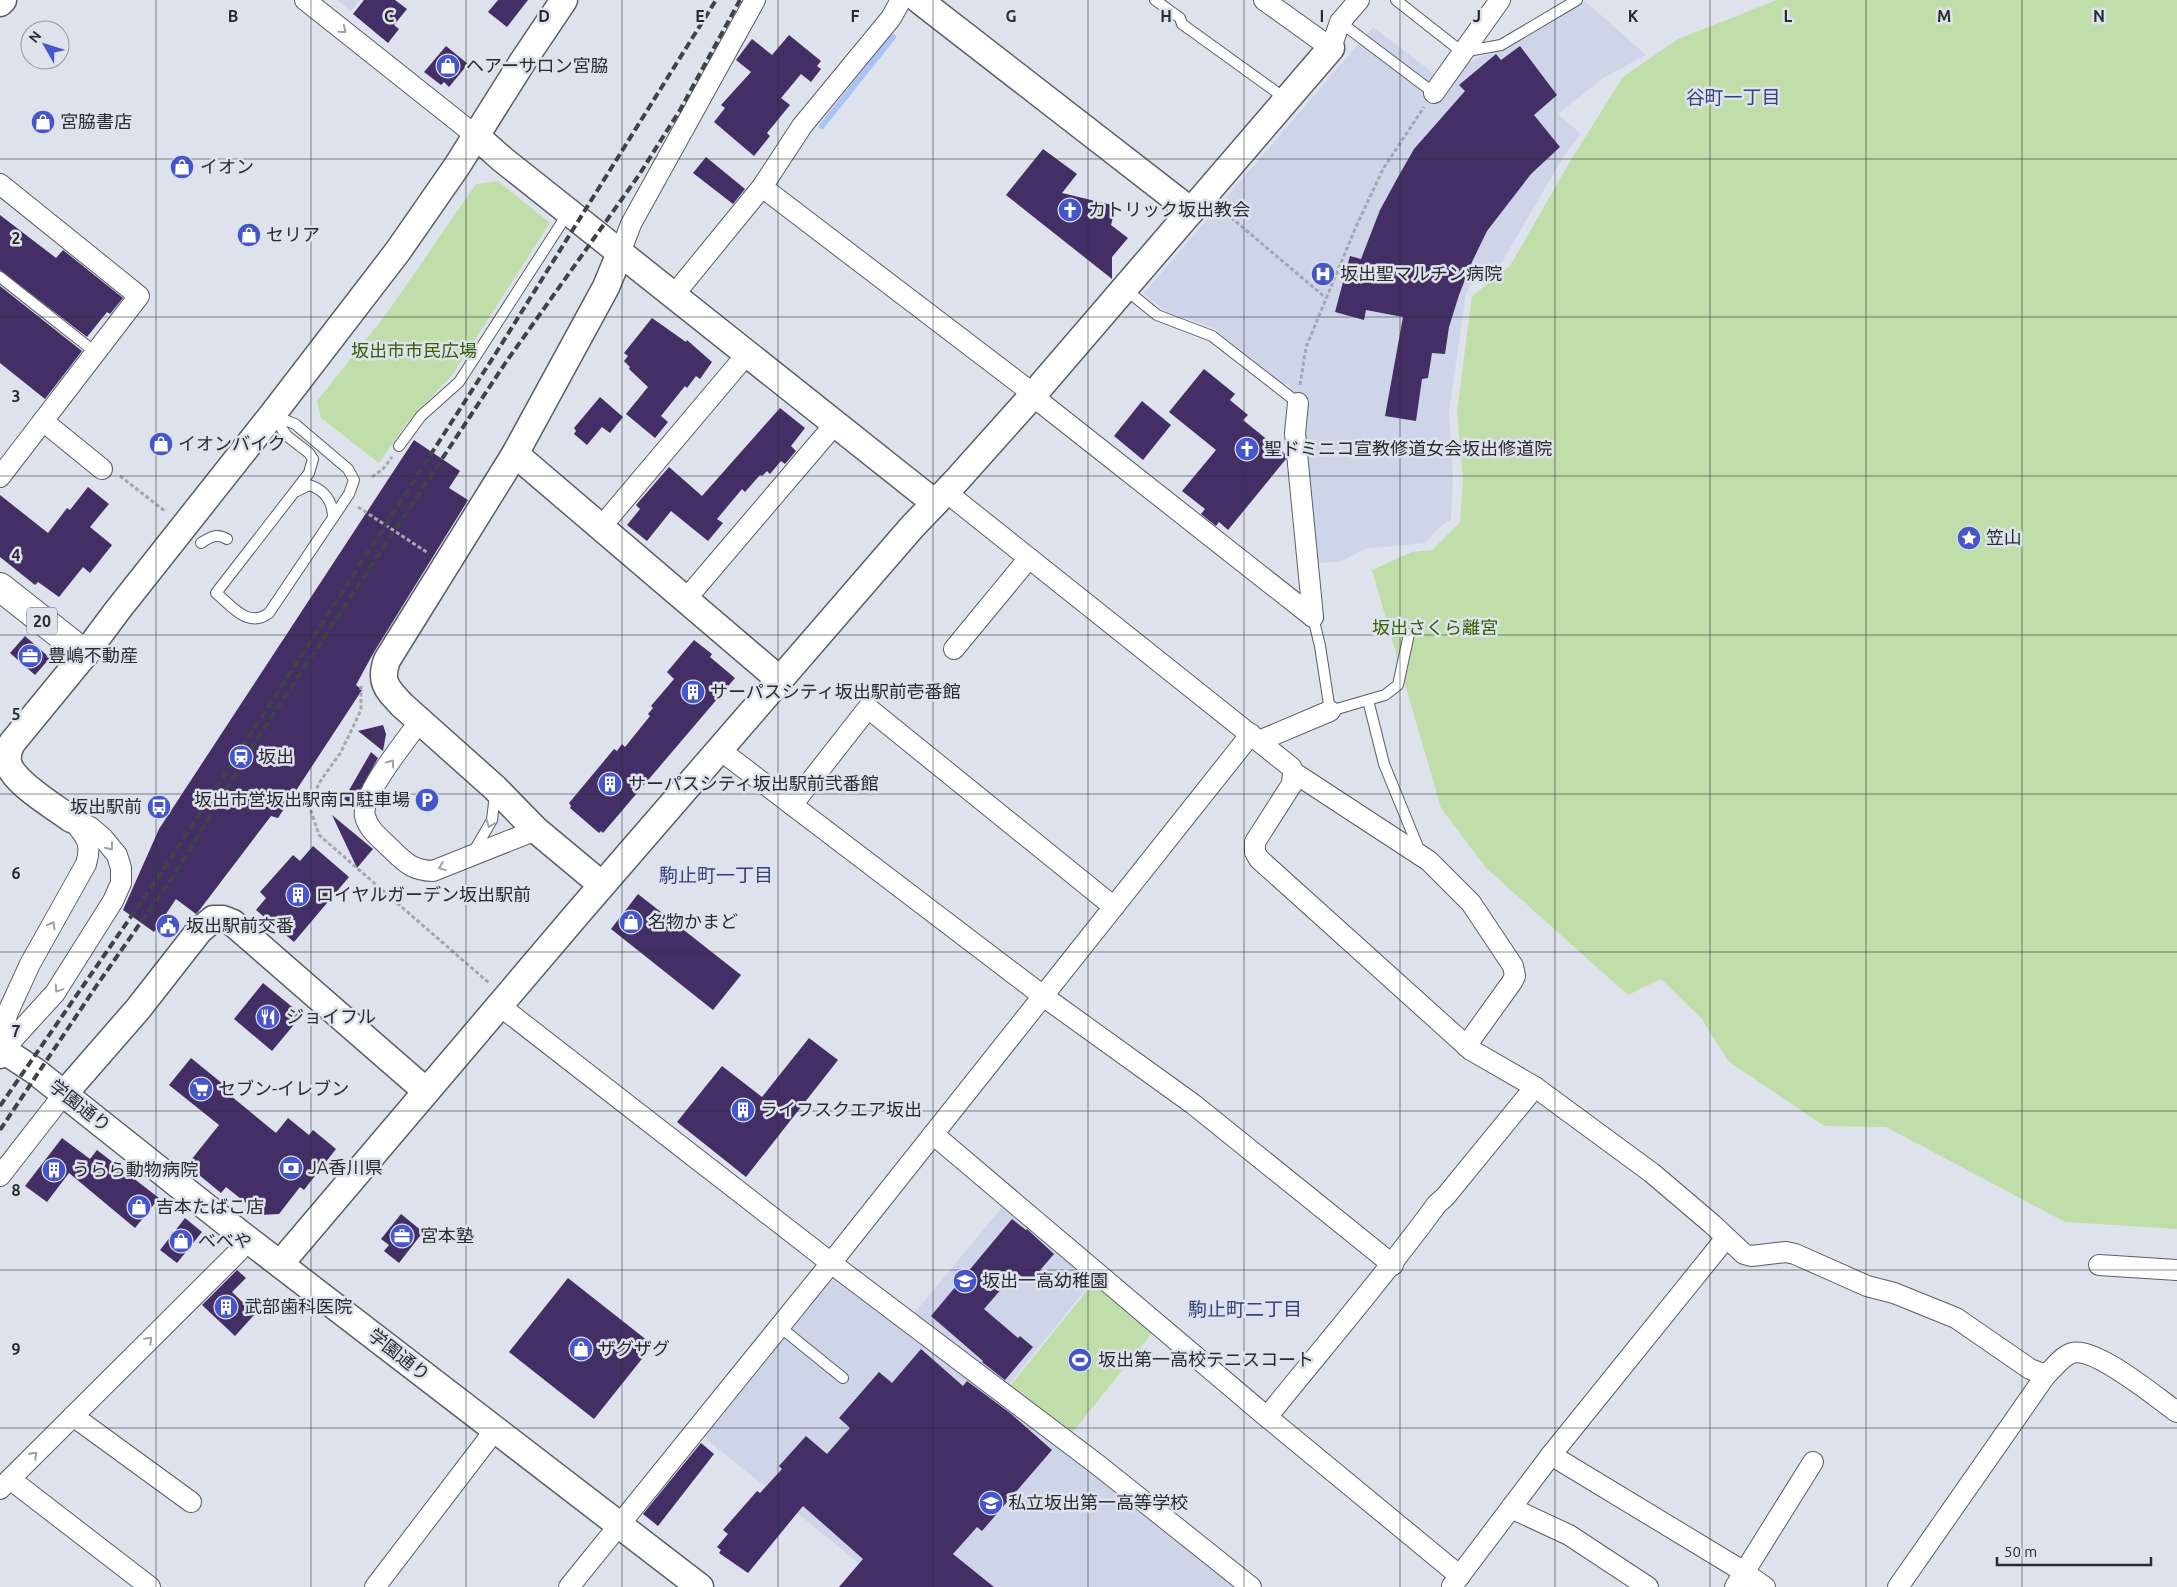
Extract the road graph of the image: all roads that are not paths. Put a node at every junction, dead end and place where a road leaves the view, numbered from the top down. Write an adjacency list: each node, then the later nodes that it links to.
1 (3, 0): 13 (street)
2 (305, 0): 19 (street, one-way to 19)
3 (564, 0): 19 (street)
4 (755, 0): 24 (street)
5 (901, 0): 21 (street)
6 (919, 0): 22 (street)
7 (1155, 0): 18 (lane)
8 (1264, 0): 15 (street)
9 (1358, 0): 14 (street)
10 (1396, 0): 16 (lane)
11 (1500, 0): 16 (street)
12 (1577, 0): 16 (lane)
13 (0, 3)
14 (1340, 22): 15 (street); 17 (lane)
15 (1331, 48): 18 (street)
16 (1462, 52): 17 (street)
17 (1434, 93)
18 (1285, 101): 22 (street)
19 (475, 135): 23 (street); 32 (street)
20 (0, 184): 28 (street)
21 (762, 187): 27 (street); 30 (street)
22 (1203, 207): 26 (street)
23 (568, 212): 24 (street); 35 (lane)
24 (620, 253): 27 (street); 36 (street)
25 (0, 277): 28 (lane)
26 (1124, 288): 30 (street); 31 (lane)
27 (674, 296): 29 (street)
28 (95, 352): 33 (street)
29 (747, 354): 34 (street); 42 (street)
30 (1033, 395): 40 (street); 48 (street)
31 (1298, 403): 48 (street)
32 (272, 415): 39 (lane); 41 (lane); 51 (street)
33 (43, 421): 37 (street); 38 (street)
34 (835, 424): 40 (street); 47 (street)
35 (399, 446)
36 (515, 454): 42 (street); 55 (street)
37 (102, 469)
38 (0, 477)
39 (290, 496): 41 (lane); 41 (lane)
40 (940, 498): 45 (street); 52 (street)
41 (333, 518)
42 (601, 527): 47 (street)
43 (227, 539): 44 (lane)
44 (201, 543)
45 (1029, 558): 50 (street); 56 (street)
46 (0, 587): 51 (main road, 20)
47 (686, 599): 52 (street)
48 (1313, 617): 54 (lane)
49 (1409, 634): 53 (lane)
50 (954, 649)
51 (85, 654): 58 (street)
52 (780, 680): 57 (street)
53 (1368, 700): 54 (lane); 65 (lane)
54 (1330, 711): 56 (street)
55 (420, 721): 60 (street); 64 (street, one-way to 55)
56 (1255, 738): 59 (street); 67 (street)
57 (720, 750): 61 (street); 66 (street)
58 (4, 754): 62 (street)
59 (1293, 772): 65 (street); 70 (street)
60 (494, 788): 63 (street); 64 (lane, one-way to 64)
61 (792, 805): 67 (street); 69 (street)
62 (71, 819): 71 (street, one-way to 62); 71 (street, one-way to 71)
63 (536, 830): 64 (street); 66 (street)
64 (471, 855)
65 (1422, 856): 70 (street)
66 (602, 885): 68 (street)
67 (1114, 907): 69 (street)
68 (496, 996): 73 (street); 79 (street)
69 (1043, 996): 75 (street); 81 (street)
70 (1466, 1046): 72 (street)
71 (1, 1051): 74 (street, 学園通り)
72 (1535, 1087): 77 (street); 81 (street)
73 (426, 1091): 74 (street); 80 (street)
74 (64, 1094): 76 (street); 78 (street, 学園通り)
75 (933, 1134): 79 (street); 89 (street)
76 (0, 1176)
77 (1726, 1238): 85 (street); 91 (street)
78 (247, 1239): 80 (street, 学園通り); 88 (street, one-way to 78)
79 (831, 1263): 84 (street); 103 (street)
80 (280, 1264): 90 (street, 学園通り)
81 (1393, 1265): 89 (street)
82 (2099, 1265): 83 (street)
83 (2177, 1270)
84 (780, 1327): 86 (lane); 96 (street)
85 (2046, 1375): 87 (street); 106 (street)
86 (843, 1378)
87 (2175, 1406)
88 (73, 1416): 93 (street, one-way to 88); 94 (street)
89 (1267, 1417): 98 (street)
90 (496, 1430): 96 (street, 学園通り); 100 (street)
91 (1551, 1455): 95 (street); 97 (street)
92 (1813, 1462): 97 (street)
93 (5, 1484): 99 (street)
94 (191, 1502)
95 (1511, 1508): 98 (street); 104 (street)
96 (619, 1524): 101 (street); 102 (street, 学園通り)
97 (1740, 1580): 105 (street)
98 (1456, 1581)
99 (150, 1587)
100 (375, 1587)
101 (569, 1587)
102 (700, 1587)
103 (1251, 1587)
104 (1648, 1587)
105 (1765, 1587)
106 (1898, 1587)

